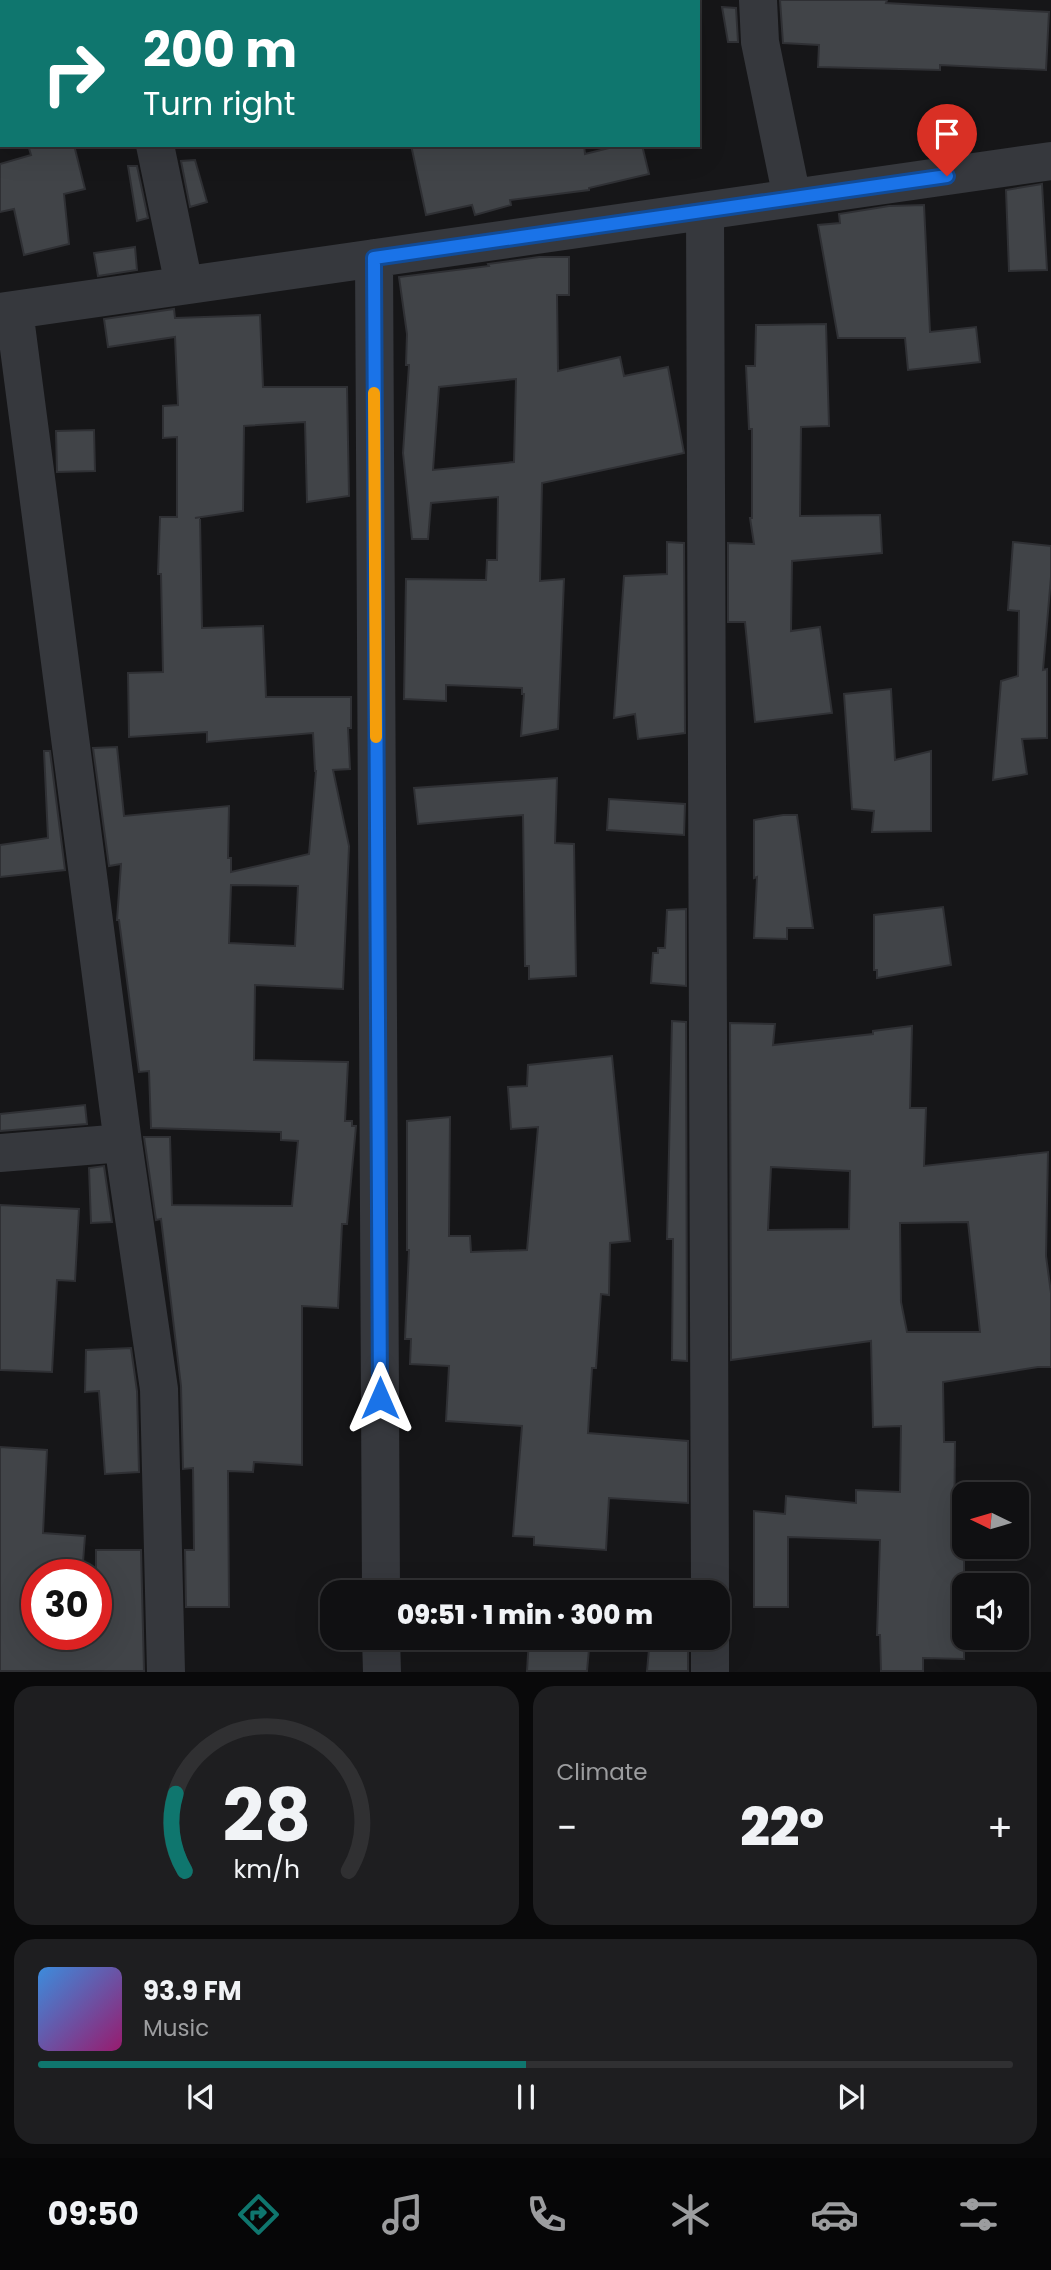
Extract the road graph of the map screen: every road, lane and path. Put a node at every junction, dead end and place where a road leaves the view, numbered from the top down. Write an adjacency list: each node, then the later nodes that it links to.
1 (758, 0): 4 (street)
2 (155, 147): 7 (street)
3 (1051, 161): 4 (street)
4 (792, 198): 5 (street)
5 (705, 211): 6 (street); 12 (street)
6 (374, 258): 7 (street); 11 (street)
7 (184, 285): 8 (street)
8 (7, 311): 9 (street)
9 (123, 1143): 10 (street); 15 (street)
10 (0, 1153)
11 (381, 1580)
12 (710, 1580)
13 (382, 1650): 16 (street)
14 (710, 1650): 17 (street)
15 (166, 1671)
16 (382, 1671)
17 (710, 1671)

